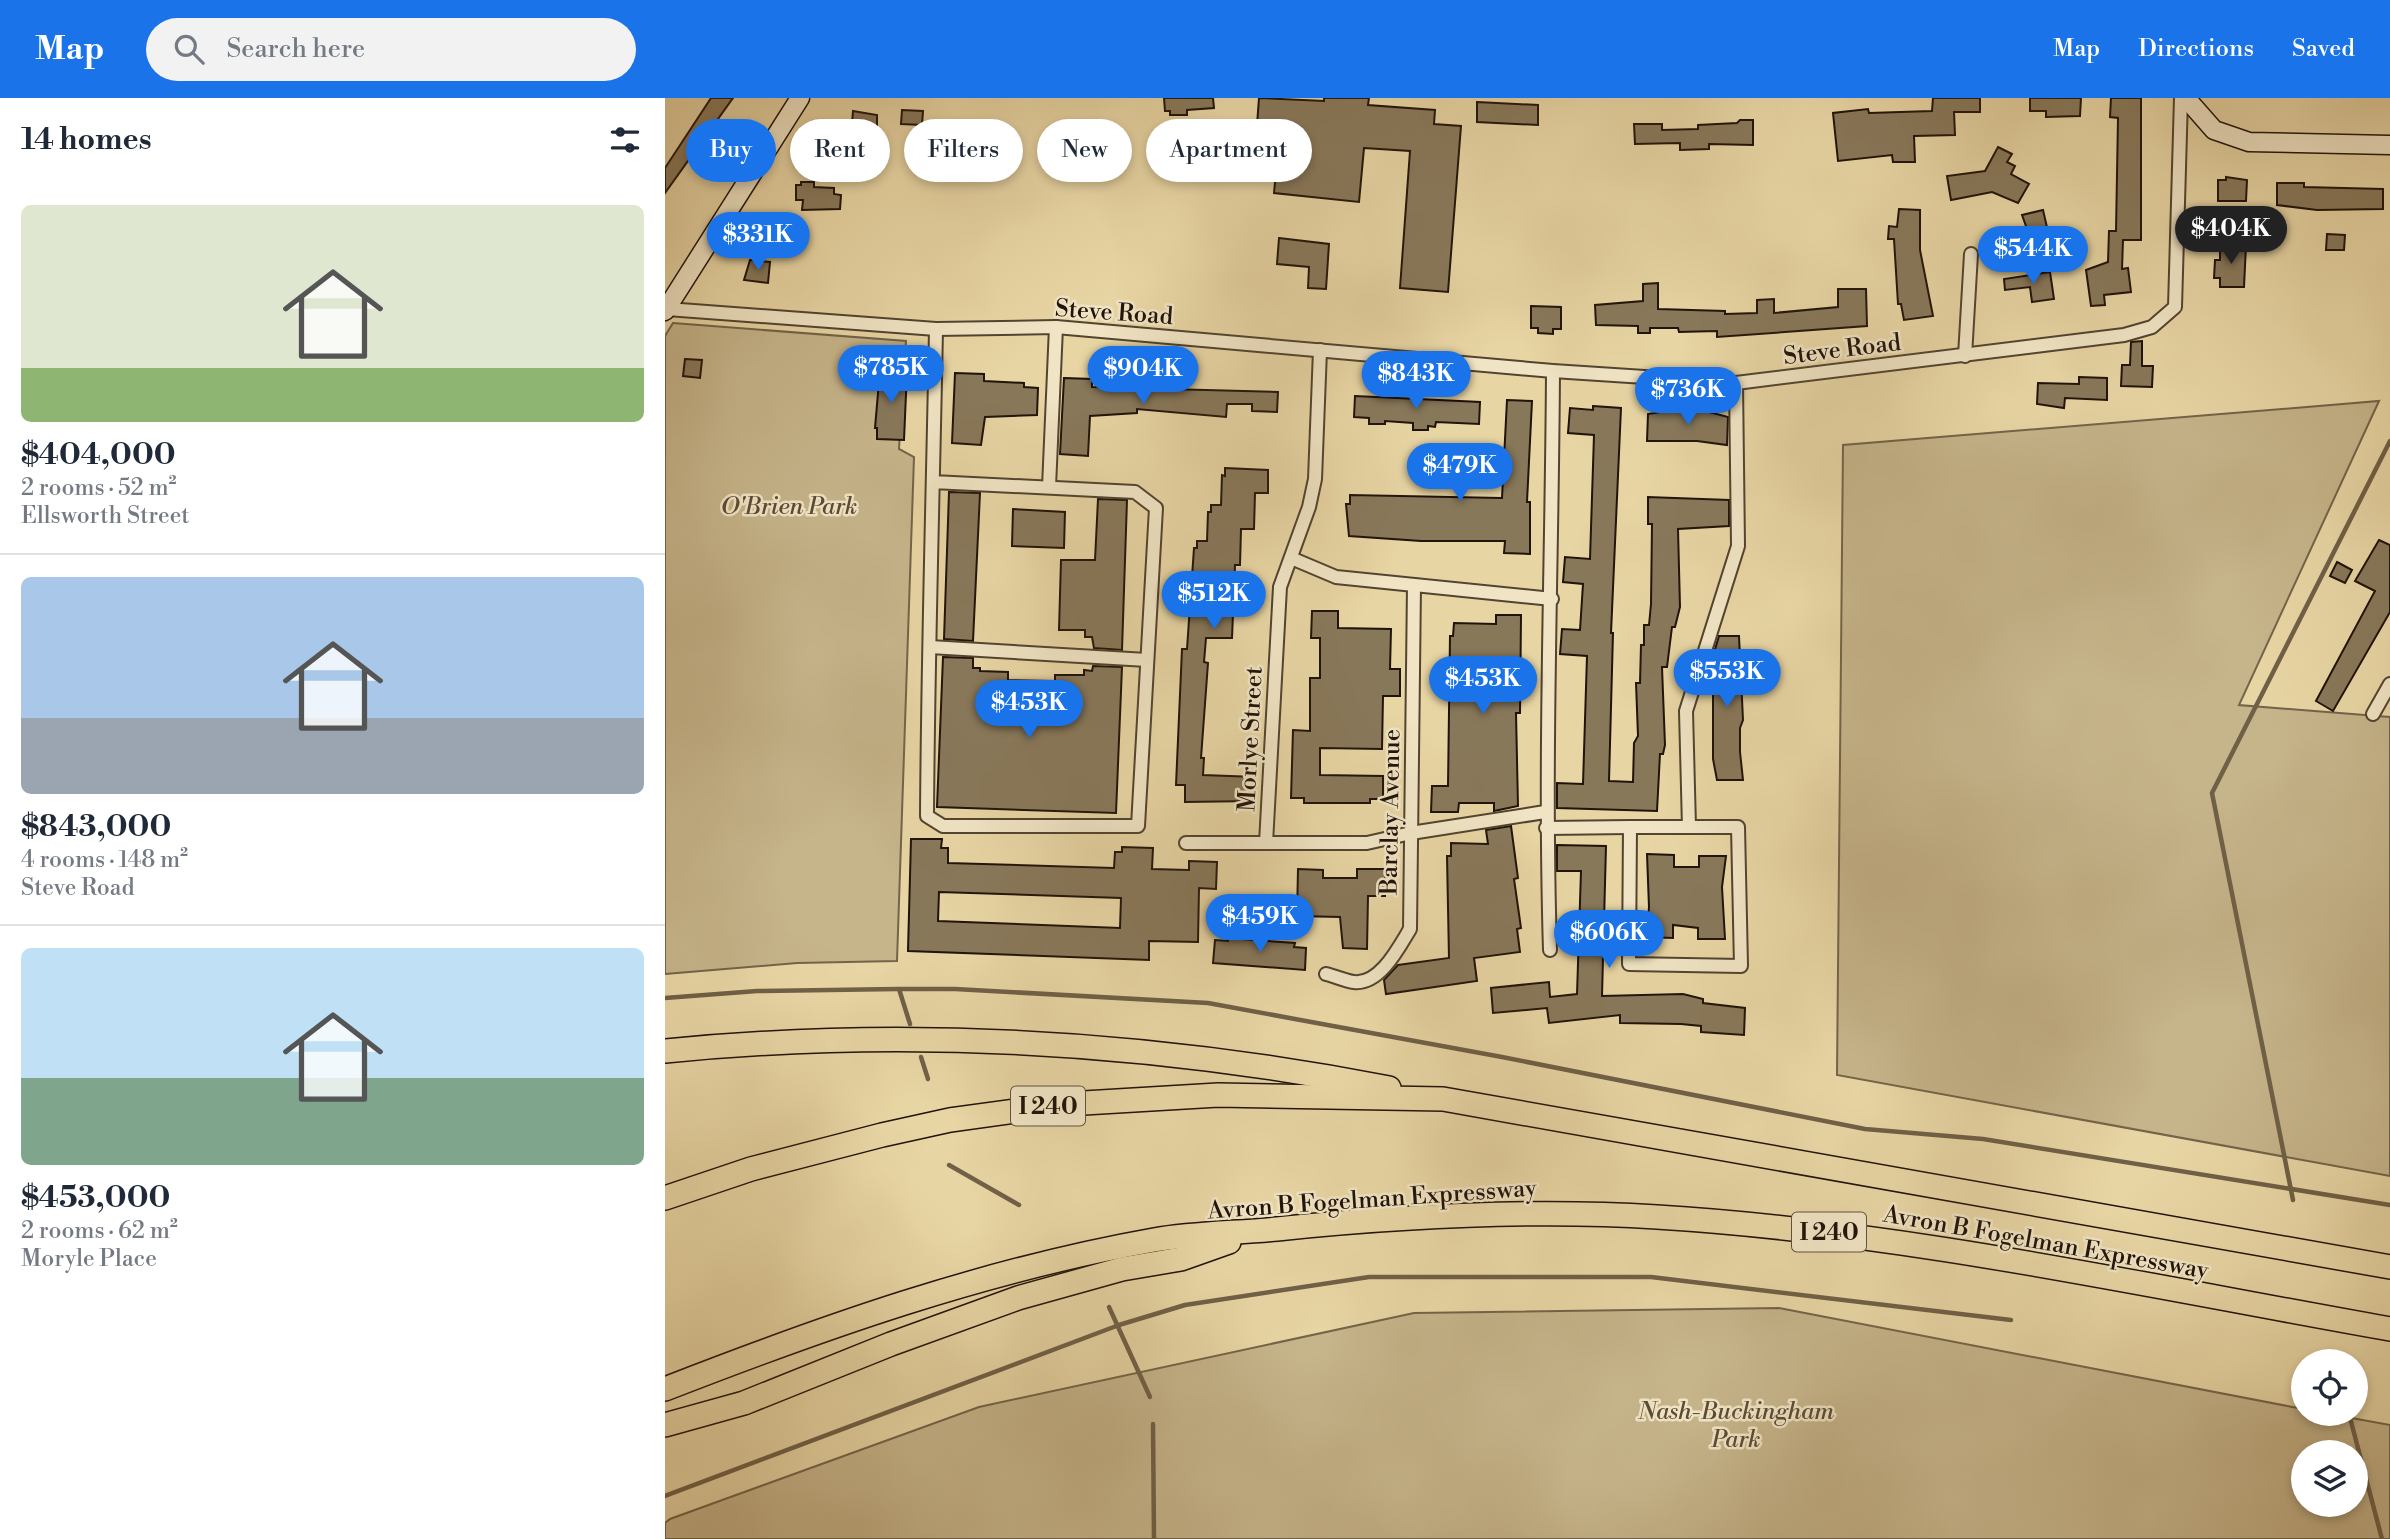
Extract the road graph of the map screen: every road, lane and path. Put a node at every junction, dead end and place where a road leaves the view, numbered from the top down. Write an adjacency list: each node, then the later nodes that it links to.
1 (800, 98): 5 (main road)
2 (2183, 98): 3 (main road); 9 (street, Steve Road)
3 (2390, 145)
4 (1971, 254): 9 (street)
5 (666, 310): 7 (street, Steve Road)
6 (1056, 327): 7 (street, Steve Road); 8 (street, Steve Road); 13 (street)
7 (936, 329): 12 (street)
8 (1320, 350): 10 (street, Steve Road); 14 (street, Morlye Street)
9 (1965, 356): 11 (street, Steve Road)
10 (1553, 371): 11 (street, Steve Road); 16 (street)
11 (1735, 383): 23 (street)
12 (933, 482): 13 (street); 17 (street)
13 (1049, 487): 18 (street)
14 (1291, 558): 15 (street); 27 (street, Morlye Street)
15 (1414, 585): 16 (street); 25 (street, Barclay Avenue)
16 (1552, 599): 21 (street)
17 (930, 646): 18 (street); 18 (street)
18 (1147, 660)
19 (2390, 684): 20 (street)
20 (2373, 714)
21 (1545, 812): 24 (street); 25 (street, Morlye Street)
22 (1630, 827): 23 (street); 23 (street); 24 (street)
23 (1689, 827)
24 (1546, 828): 28 (street)
25 (1411, 832): 27 (street, Morlye Street); 29 (street, Barclay Avenue)
26 (1186, 843): 27 (street, Morlye Street)
27 (1266, 843)
28 (1550, 950)
29 (1326, 974)
30 (665, 1051): 31 (highway)
31 (1443, 1099): 32 (highway, Avron B Fogelman Expressway / I 240); 34 (highway, Avron B Fogelman Expressway / I 240)
32 (665, 1198)
33 (1262, 1231): 35 (highway, Avron B Fogelman Expressway / I 240); 36 (highway, Avron B Fogelman Expressway / I 240); 37 (highway)
34 (2390, 1266)
35 (2390, 1329)
36 (665, 1389)
37 (744, 1403): 38 (highway); 39 (highway)
38 (665, 1425)
39 (665, 1442)

